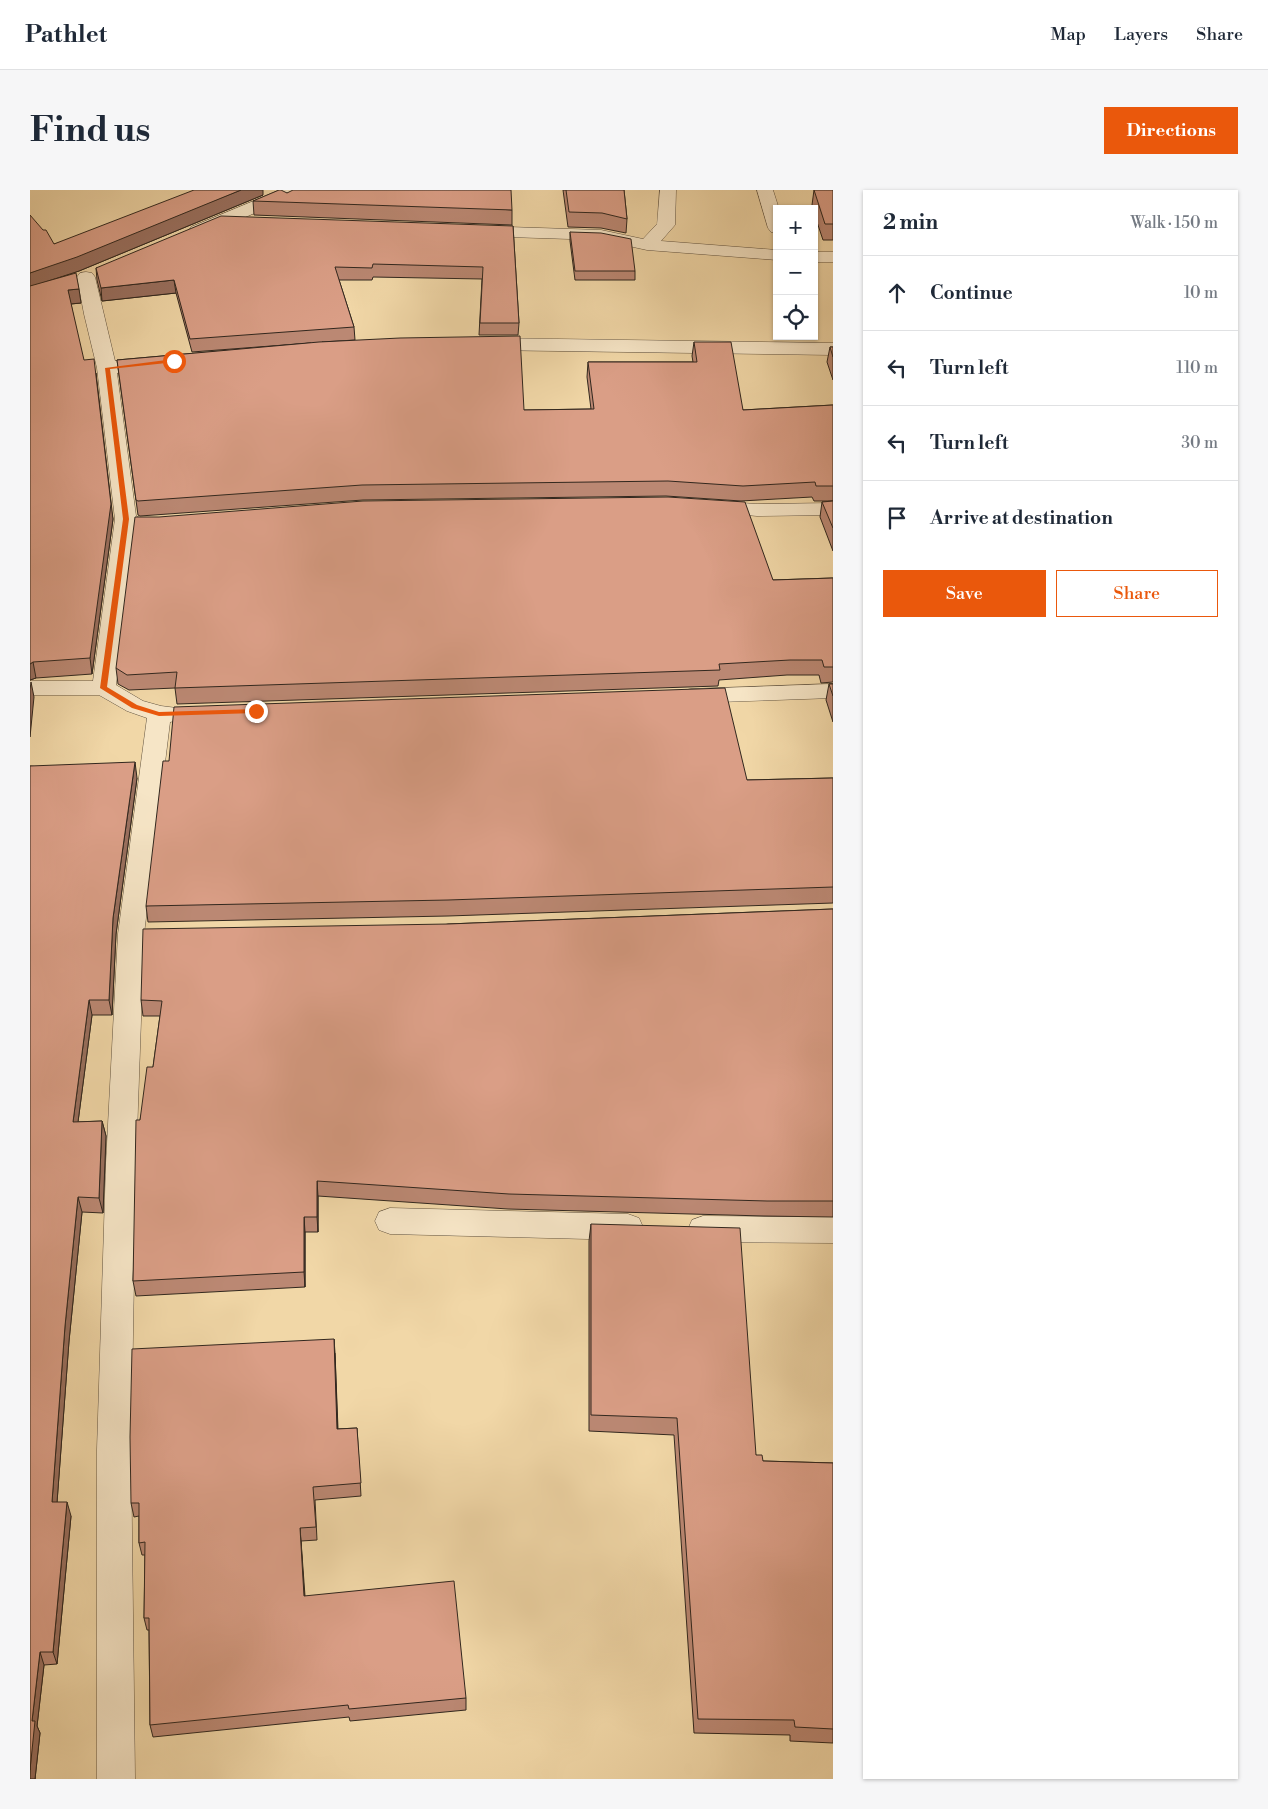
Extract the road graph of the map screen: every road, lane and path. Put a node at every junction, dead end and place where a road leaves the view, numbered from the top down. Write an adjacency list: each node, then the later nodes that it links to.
1 (294, 190): 5 (street)
2 (668, 190): 9 (street)
3 (766, 190): 4 (street)
4 (773, 214)
5 (220, 221): 6 (street); 8 (street)
6 (260, 222)
7 (457, 230): 9 (street)
8 (185, 236)
9 (647, 244): 10 (street)
10 (773, 255)
11 (818, 257): 12 (street)
12 (833, 257)
13 (104, 270): 14 (street)
14 (86, 277): 15 (street); 19 (street)
15 (67, 283)
16 (469, 344): 17 (street)
17 (833, 349)
18 (172, 361): 19 (street)
19 (108, 368): 22 (street)
20 (693, 506): 21 (street)
21 (833, 509)
22 (126, 519): 23 (street); 25 (street)
23 (190, 522)
24 (30, 688): 25 (street)
25 (104, 688): 29 (street)
26 (833, 691): 27 (street)
27 (666, 697)
28 (198, 713): 29 (street)
29 (159, 714): 32 (street)
30 (390, 1221): 31 (street)
31 (833, 1230)
32 (116, 1779)

